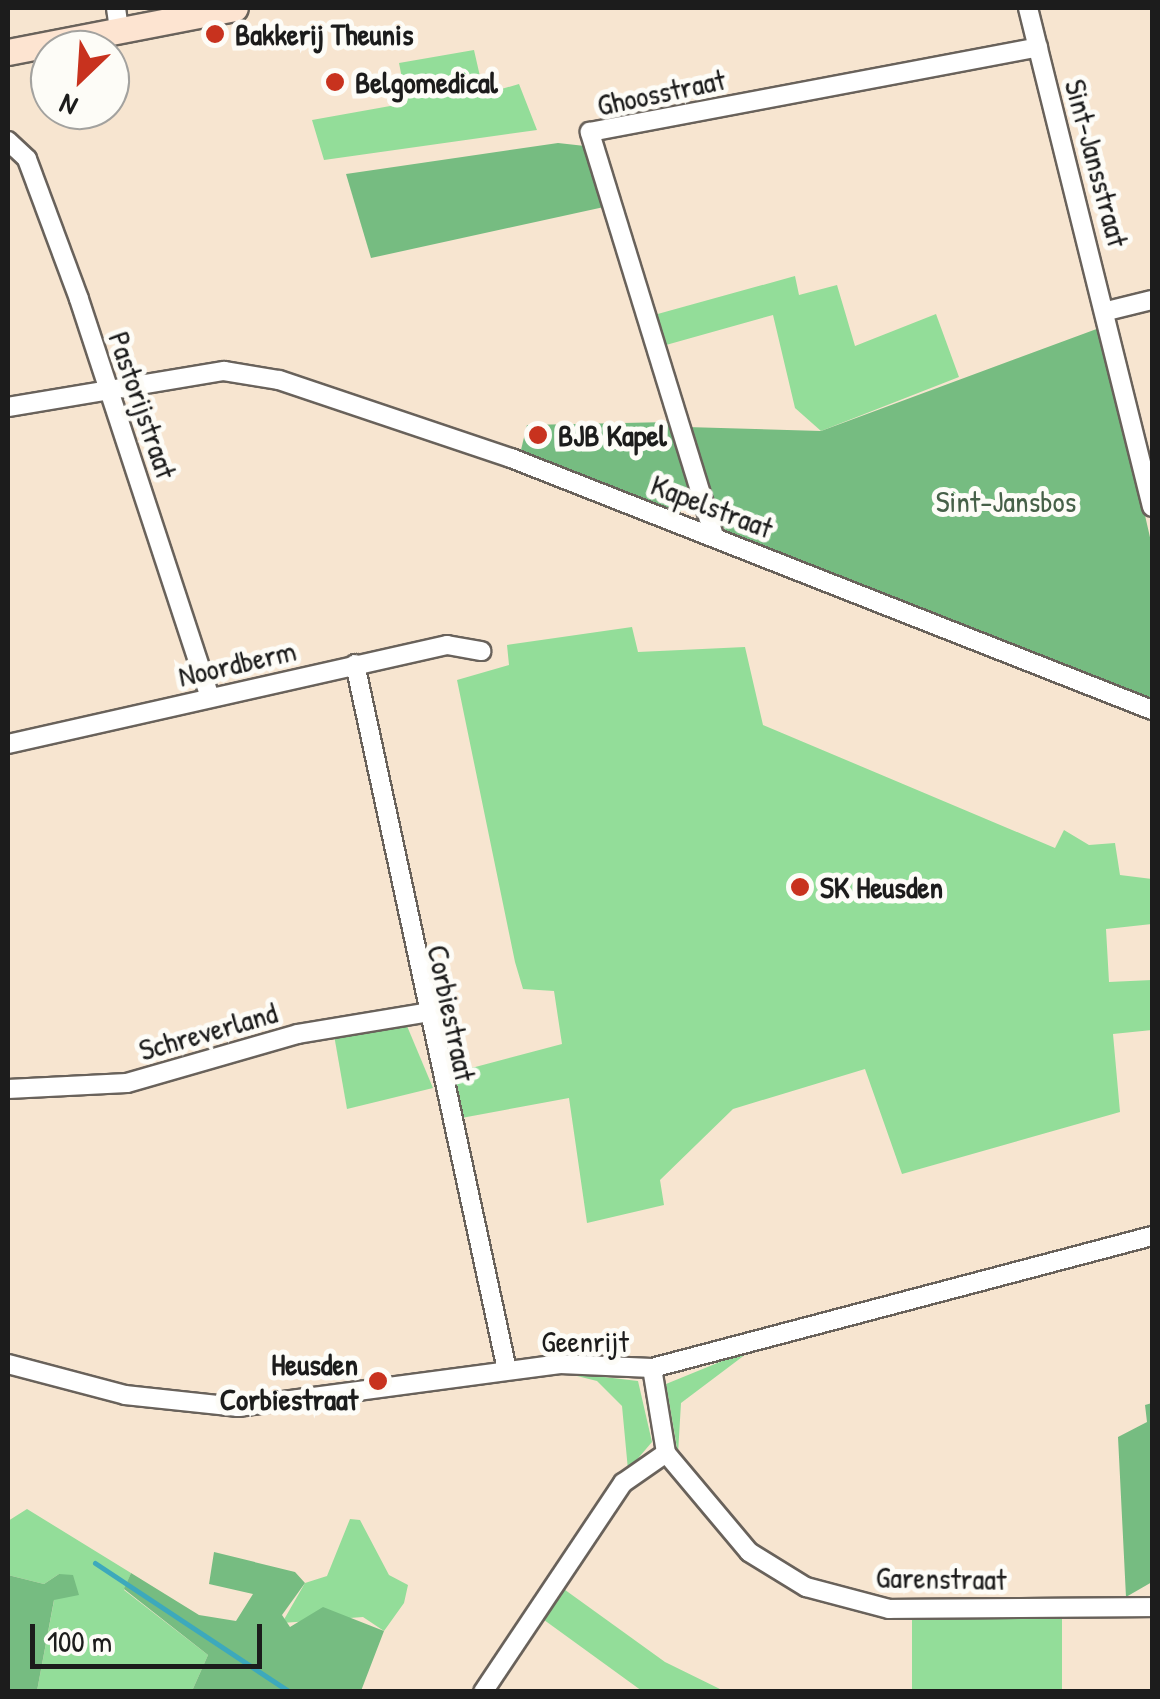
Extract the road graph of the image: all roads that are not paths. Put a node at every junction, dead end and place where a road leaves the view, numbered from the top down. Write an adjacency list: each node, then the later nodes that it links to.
1 (170, 8): 4 (main road)
2 (235, 8): 4 (main road)
3 (1028, 8): 5 (street, Sint-Jansstraat)
4 (121, 21): 6 (main road)
5 (1038, 47): 9 (street, Sint-Jansstraat); 13 (street, Ghoosstraat)
6 (8, 52)
7 (8, 141): 10 (street, Pastorijstraat)
8 (1152, 300): 9 (street)
9 (1108, 311): 12 (street, Sint-Jansstraat)
10 (105, 385): 11 (street, Kapelstraat); 13 (street, Kapelstraat); 16 (street, Pastorijstraat)
11 (8, 407)
12 (1152, 507)
13 (714, 536): 17 (street, Kapelstraat)
14 (481, 651): 15 (street, Noordberm)
15 (355, 664): 16 (street, Noordberm); 19 (street, Corbiestraat)
16 (210, 697): 18 (street, Noordberm)
17 (1152, 710)
18 (8, 744)
19 (423, 1013): 20 (street, Schreverland); 24 (street, Corbiestraat)
20 (8, 1090)
21 (1152, 1236): 23 (street, Geenrijt)
22 (8, 1364): 24 (street, Geenrijt)
23 (652, 1368): 24 (street, Geenrijt); 25 (street)
24 (507, 1370)
25 (666, 1453): 26 (street, Garenstraat); 27 (street)
26 (1152, 1607)
27 (483, 1692)

